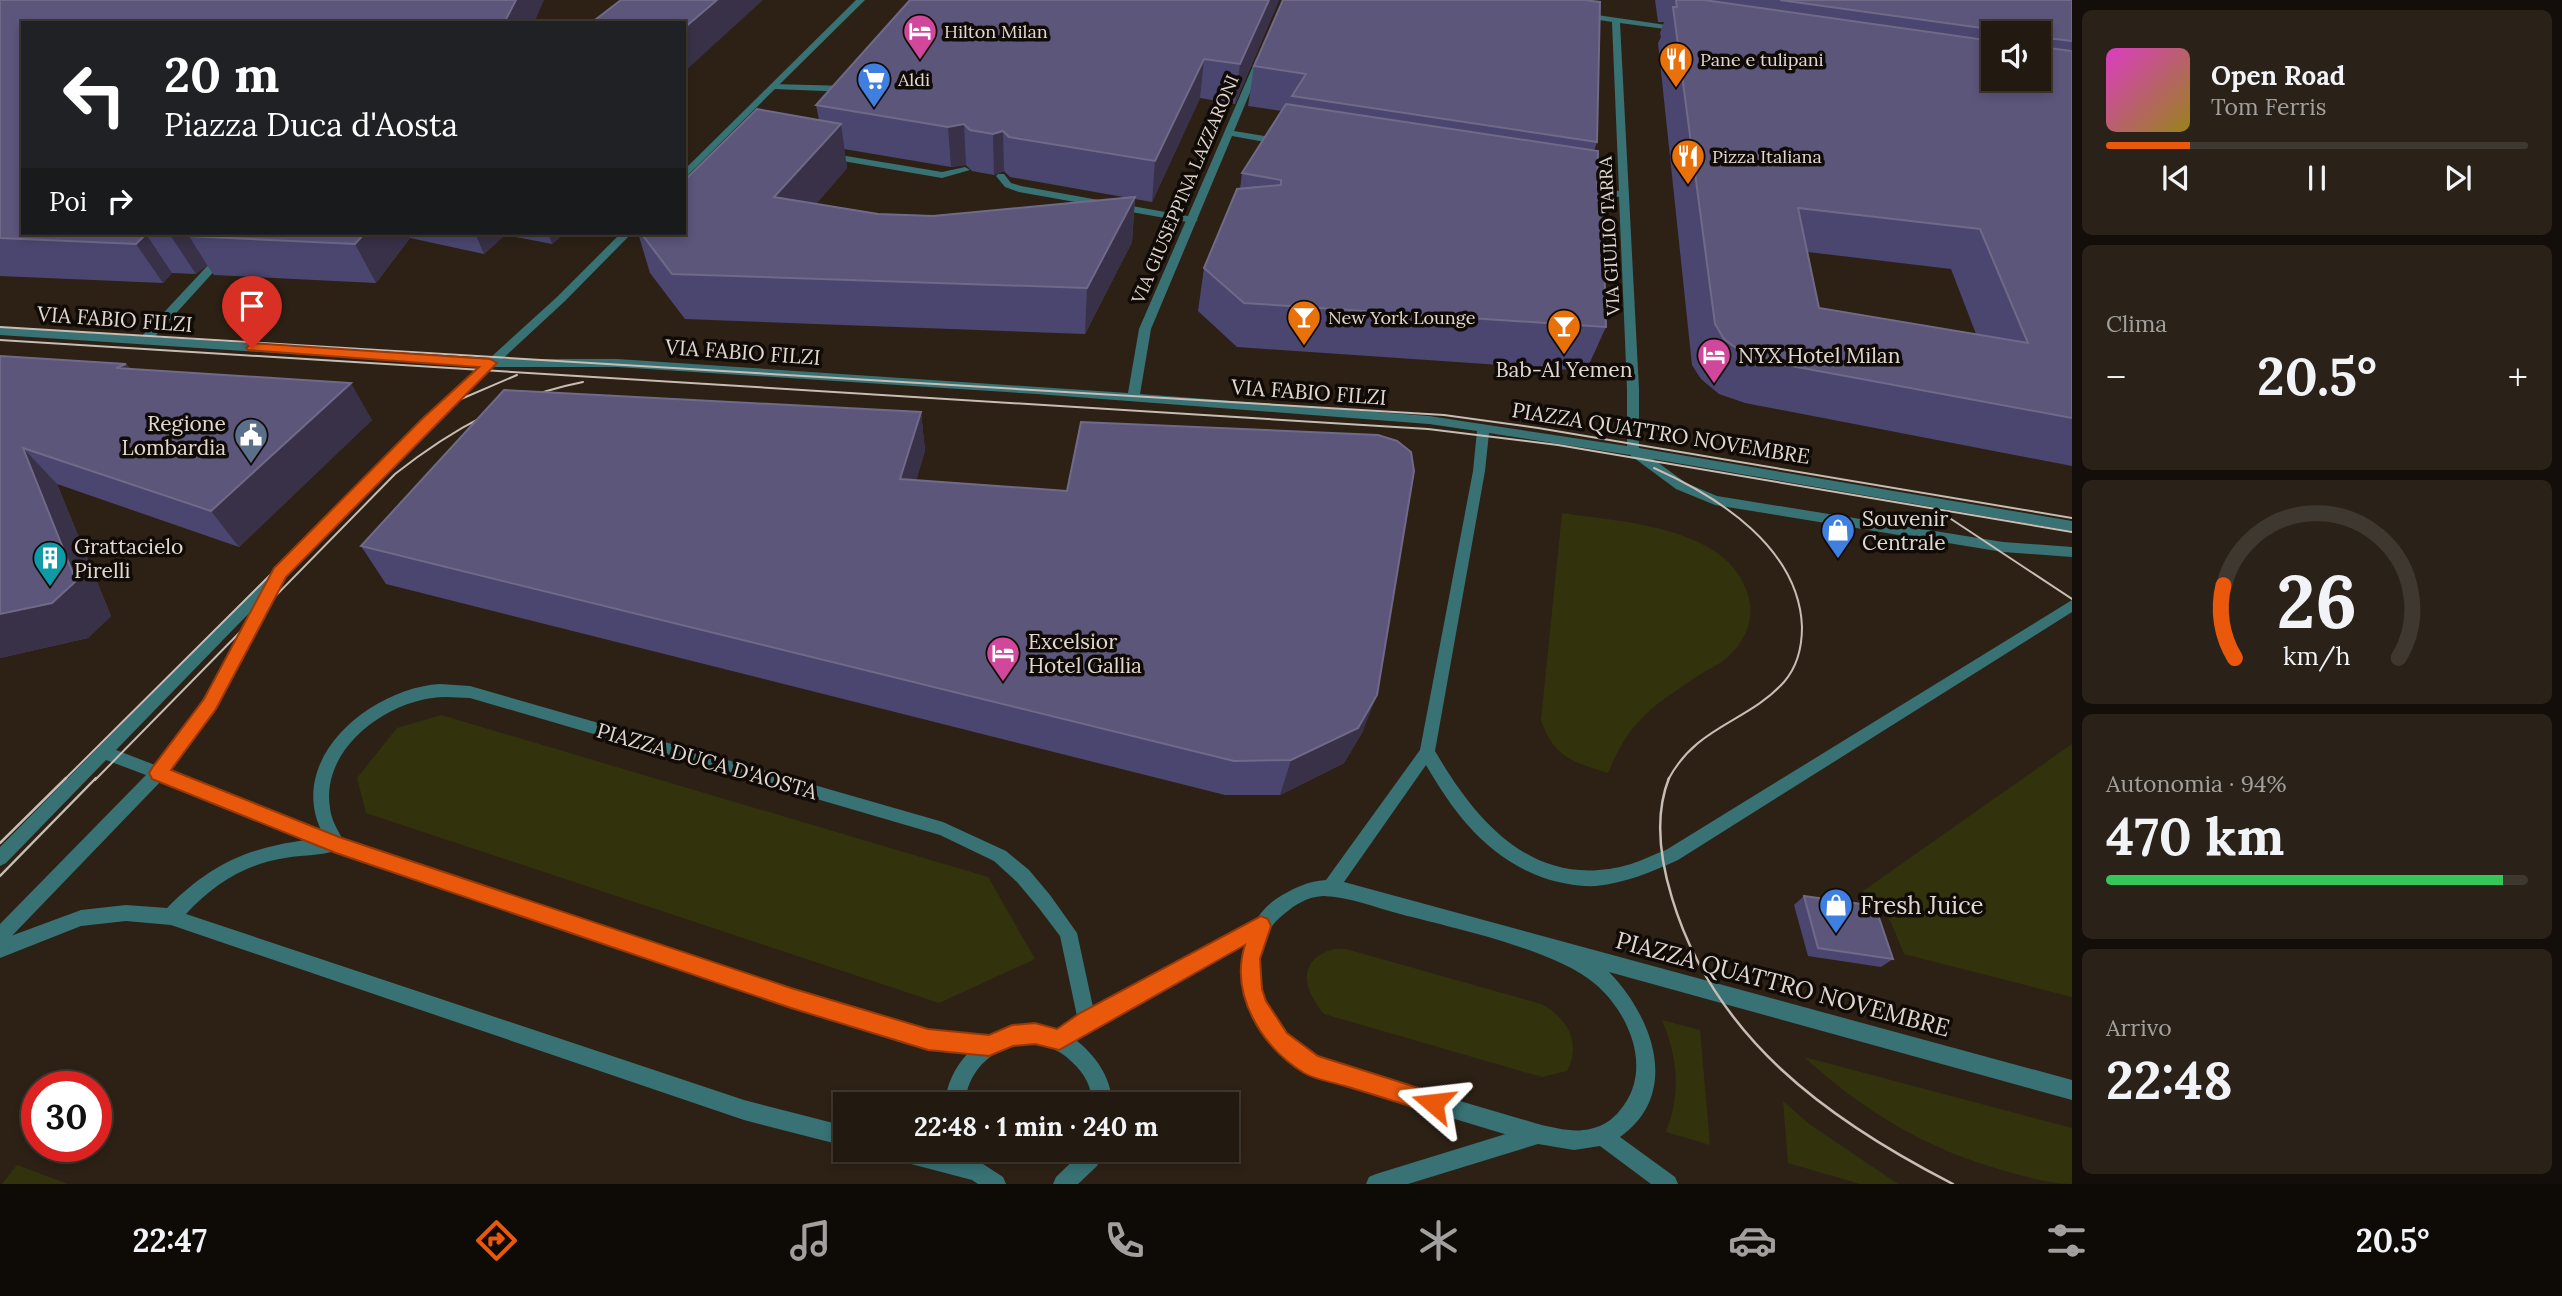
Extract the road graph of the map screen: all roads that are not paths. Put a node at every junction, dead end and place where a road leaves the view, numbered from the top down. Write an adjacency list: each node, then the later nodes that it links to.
1 (860, 0): 7 (street)
2 (1570, 13): 3 (street)
3 (1616, 19): 4 (street); 17 (street, VIA GIULIO TARRA)
4 (1697, 31)
5 (1266, 46): 8 (street, VIA GIUSEPPINA LAZZARONI)
6 (858, 82): 7 (street)
7 (774, 86): 9 (street)
8 (1228, 133): 11 (street); 18 (street, VIA GIUSEPPINA LAZZARONI)
9 (723, 138): 10 (street); 14 (street)
10 (736, 140)
11 (1290, 143)
12 (813, 153): 13 (street)
13 (965, 170)
14 (686, 174)
15 (1001, 176): 18 (street)
16 (1569, 186): 17 (street)
17 (1624, 195): 26 (street, VIA GIULIO TARRA)
18 (1193, 220): 24 (street, VIA GIUSEPPINA LAZZARONI)
19 (625, 235): 23 (street)
20 (214, 265): 22 (street)
21 (0, 331): 22 (street, VIA FABIO FILZI)
22 (145, 340): 23 (street, VIA FABIO FILZI)
23 (490, 363): 24 (street, VIA FABIO FILZI); 29 (street)
24 (1133, 398): 25 (street, VIA FABIO FILZI)
25 (1483, 428): 26 (street, PIAZZA QUATTRO NOVEMBRE); 31 (street, PIAZZA QUATTRO NOVEMBRE)
26 (1633, 451): 27 (street, PIAZZA QUATTRO NOVEMBRE); 28 (street)
27 (2072, 526)
28 (2072, 552)
29 (280, 573): 32 (street); 33 (street)
30 (2072, 605): 31 (street)
31 (1427, 751): 36 (street, PIAZZA QUATTRO NOVEMBRE)
32 (104, 752): 33 (street); 35 (street)
33 (158, 773): 34 (street); 40 (street)
34 (336, 844): 38 (street); 42 (street, PIAZZA DUCA D'AOSTA); 44 (street)
35 (0, 858)
36 (1331, 887): 37 (street, PIAZZA QUATTRO NOVEMBRE); 39 (street, PIAZZA QUATTRO NOVEMBRE)
37 (1440, 916): 45 (street, PIAZZA QUATTRO NOVEMBRE); 50 (street, PIAZZA QUATTRO NOVEMBRE)
38 (171, 917): 41 (street); 48 (street)
39 (1261, 926): 42 (street); 49 (street, PIAZZA QUATTRO NOVEMBRE)
40 (0, 936)
41 (0, 949)
42 (1087, 1020): 43 (street)
43 (1059, 1040): 44 (street); 47 (street)
44 (989, 1045): 46 (street)
45 (2072, 1090)
46 (957, 1092)
47 (1099, 1092)
48 (833, 1133)
49 (1538, 1134): 50 (street, PIAZZA QUATTRO NOVEMBRE); 57 (street)
50 (1603, 1136): 58 (street)
51 (942, 1162): 54 (street)
52 (970, 1162): 54 (street)
53 (1087, 1162): 56 (street)
54 (976, 1171): 55 (street)
55 (996, 1184)
56 (1063, 1184)
57 (1376, 1184)
58 (1668, 1184)

